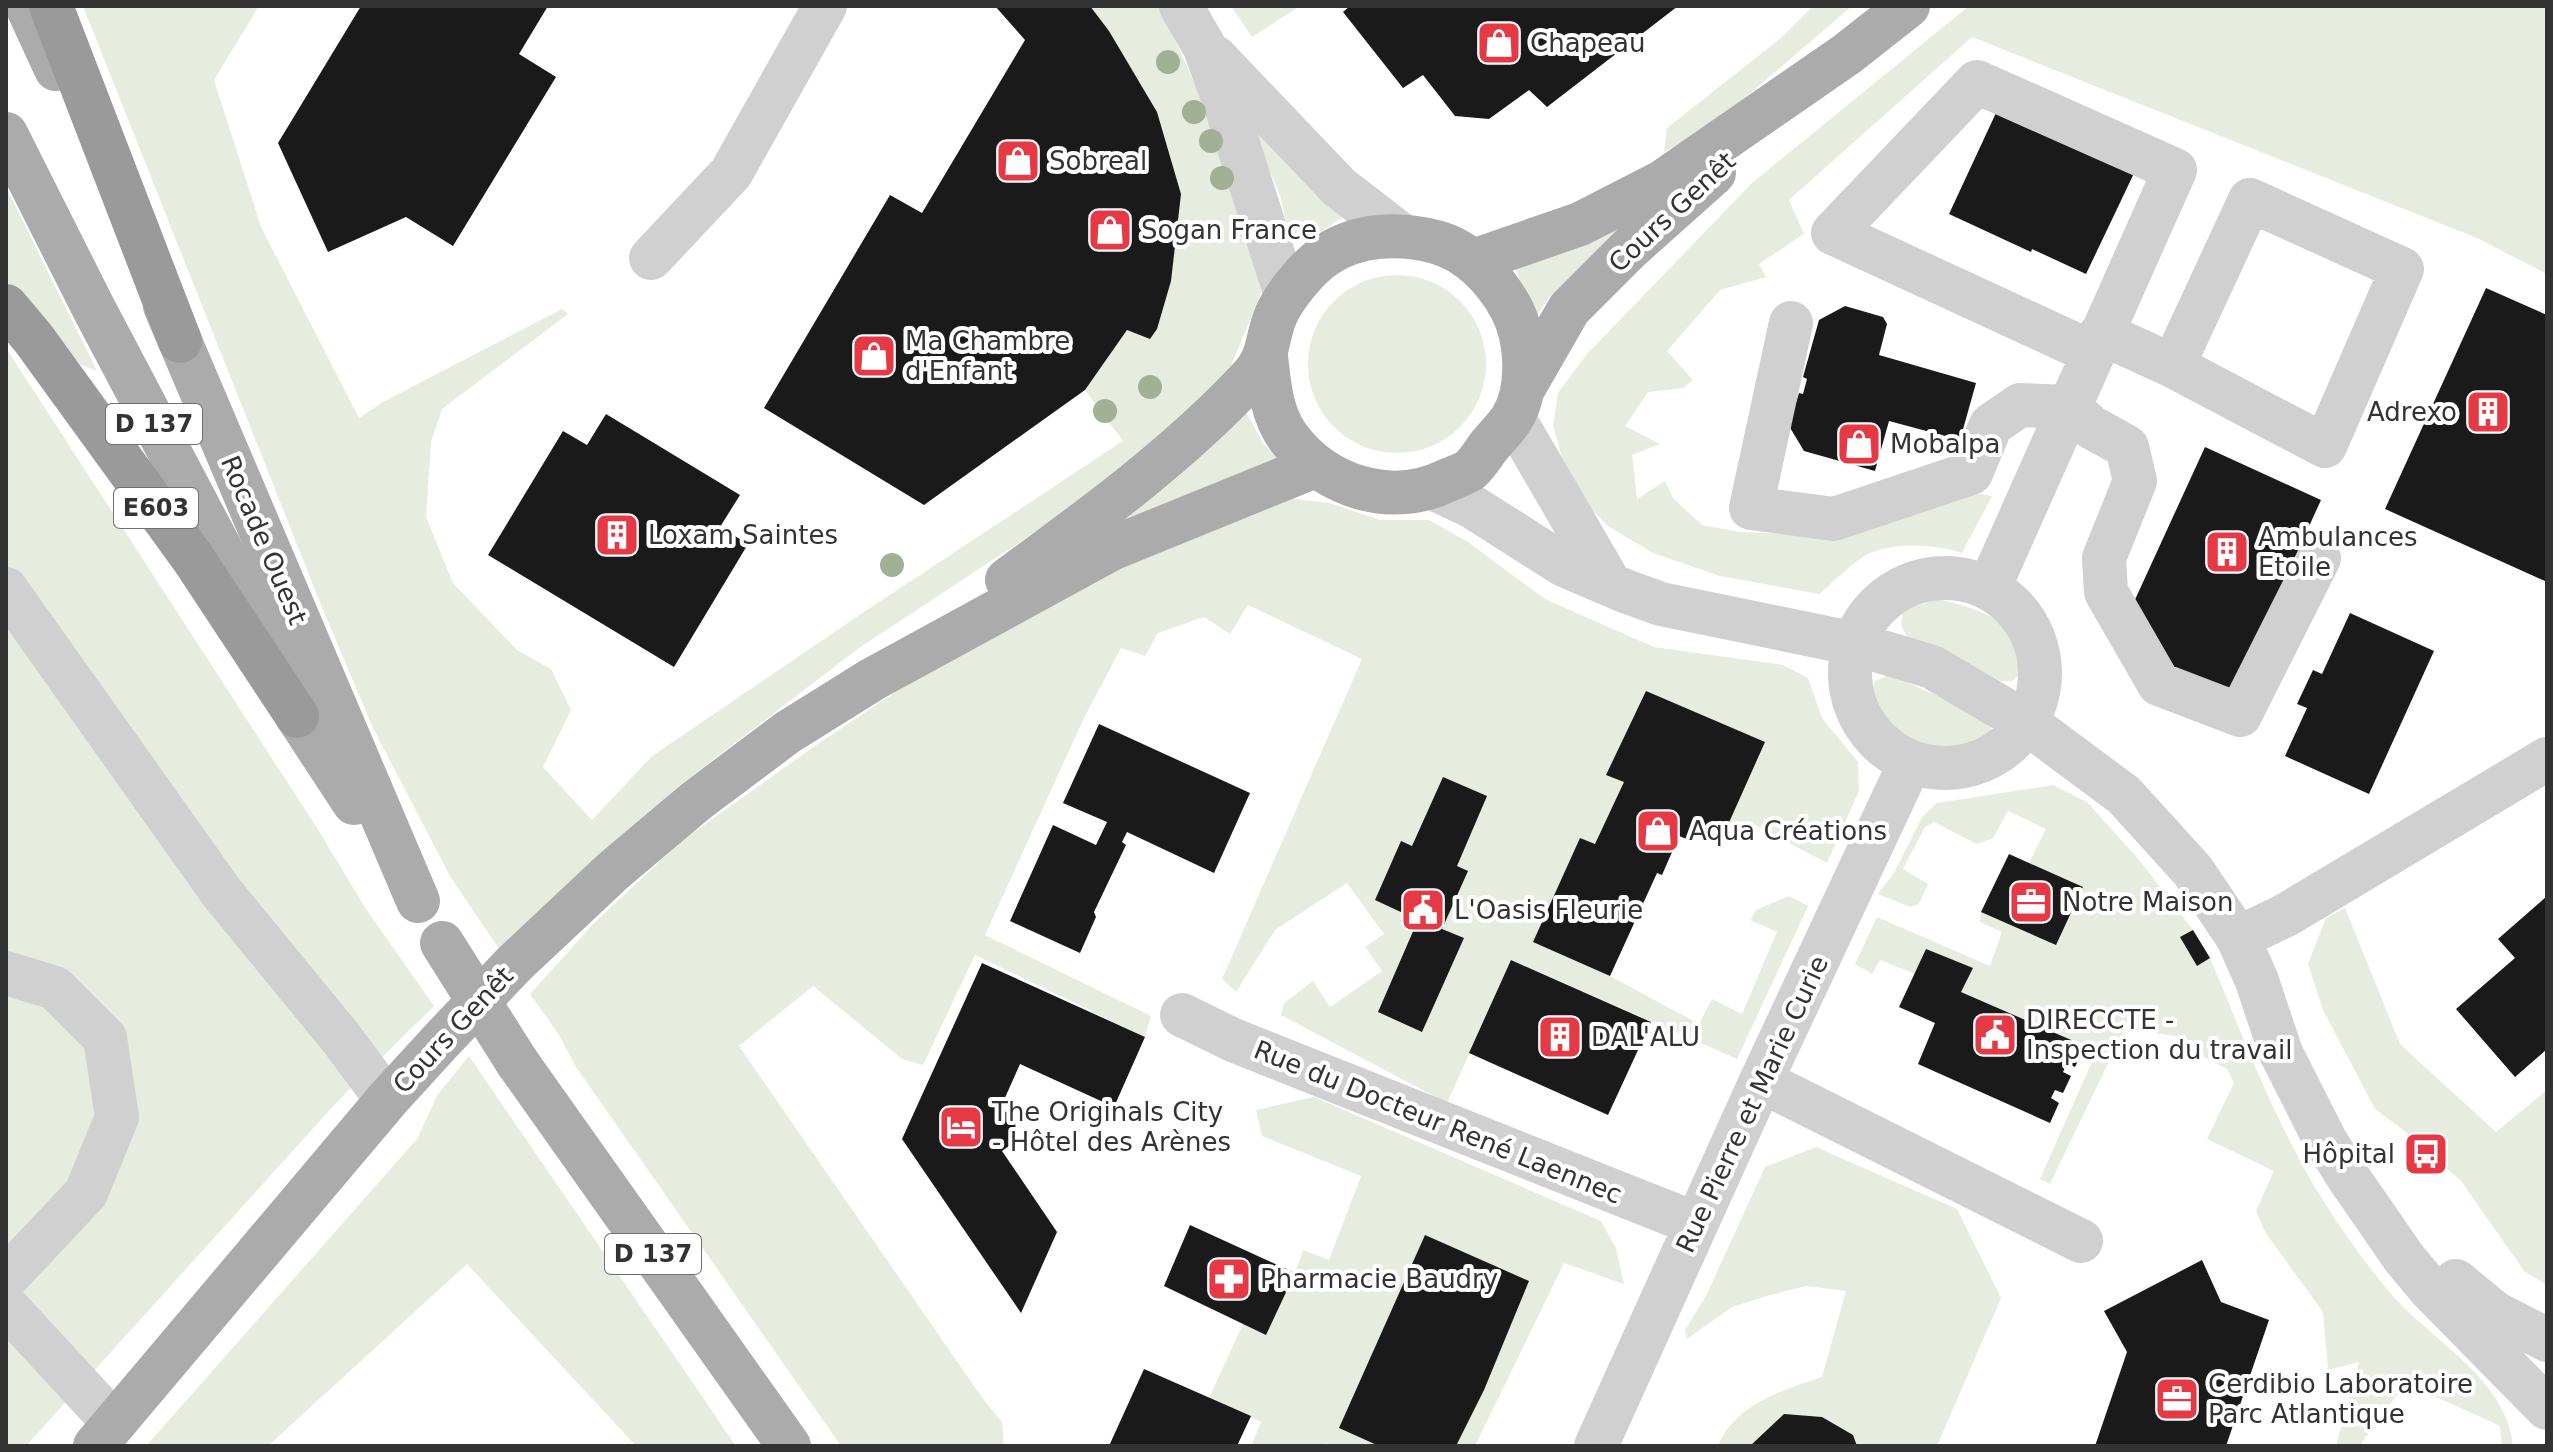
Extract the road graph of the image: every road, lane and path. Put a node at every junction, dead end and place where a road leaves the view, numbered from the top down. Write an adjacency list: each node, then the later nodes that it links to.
1 (27, 6): 15 (main road, Rocade Ouest / D 137)
2 (51, 6): 15 (highway, D 137)
3 (825, 6): 10 (street)
4 (1181, 6): 6 (street)
5 (1908, 6): 7 (main road, Cours Genêt)
6 (1204, 46): 9 (street); 12 (street)
7 (1847, 54): 11 (main road, Cours Genêt); 19 (main road, Cours Genêt)
8 (6, 134): 29 (main road, Rocade Ouest / D 137)
9 (1401, 235): 11 (main road); 12 (main road)
10 (651, 258)
11 (1473, 261): 19 (main road)
12 (1286, 295): 17 (main road)
13 (6, 306): 29 (highway, E603)
14 (1791, 323): 20 (street)
15 (180, 341): 33 (main road, Rocade Ouest / D 137)
16 (2097, 343): 16 (street); 18 (street); 20 (street)
17 (1266, 356): 21 (main road); 28 (main road)
18 (2173, 366): 18 (street)
19 (1517, 404): 22 (main road); 24 (street)
20 (2069, 407): 23 (street); 25 (street)
21 (1315, 466): 22 (main road); 28 (main road)
22 (1433, 488): 24 (street)
23 (2319, 558)
24 (1610, 584): 27 (street)
25 (1989, 588): 27 (street); 30 (street)
26 (6, 589): 38 (street)
27 (1856, 644): 30 (street); 32 (street)
28 (873, 679): 38 (main road, Cours Genêt)
29 (297, 716): 33 (main road, D 137)
30 (2027, 723): 32 (street); 34 (street)
31 (2547, 759): 34 (street)
32 (1910, 763): 37 (street, Rue Pierre et Marie Curie)
33 (418, 901): 47 (main road, D 137, bridge)
34 (2238, 938): 39 (street)
35 (6, 973): 42 (street)
36 (1182, 1015): 40 (street, Rue du Docteur René Laennec)
37 (1761, 1081): 40 (street, Rue Pierre et Marie Curie); 41 (street)
38 (387, 1100): 46 (main road, Cours Genêt)
39 (2375, 1216): 44 (street); 45 (street)
40 (1696, 1224): 48 (street, Rue Pierre et Marie Curie)
41 (2081, 1241)
42 (6, 1278)
43 (6, 1306): 46 (street)
44 (2547, 1340)
45 (2547, 1408)
46 (104, 1434)
47 (789, 1446)
48 (1596, 1446)

